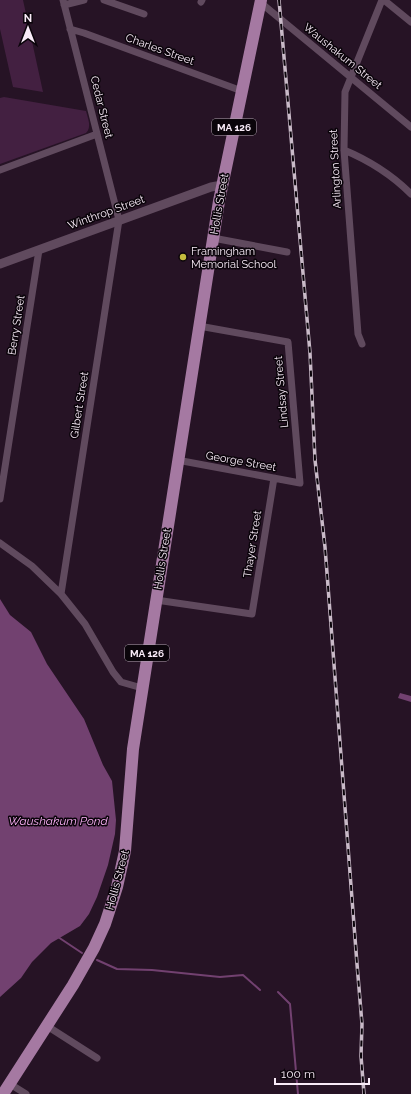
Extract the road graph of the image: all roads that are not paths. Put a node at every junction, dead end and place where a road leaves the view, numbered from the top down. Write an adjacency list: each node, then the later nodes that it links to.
1 (84, 0): 5 (street)
2 (104, 0): 6 (street)
3 (383, 0): 7 (street); 9 (street, Arlington Street)
4 (261, 1): 9 (street, Waushakum Street); 10 (main road, Hollis Street / MA 126)
5 (64, 3): 8 (street, Cedar Street)
6 (144, 14)
7 (411, 22)
8 (70, 29): 10 (street, Charles Street); 12 (street, Cedar Street)
9 (350, 76): 11 (street, Waushakum Street); 13 (street, Arlington Street)
10 (242, 91): 15 (main road, Hollis Street / MA 126)
11 (411, 127)
12 (97, 134): 14 (street); 17 (street, Cedar Street)
13 (344, 150): 16 (street); 23 (street, Arlington Street)
14 (0, 170)
15 (222, 185): 17 (street, Winthrop Street); 18 (main road, Hollis Street / MA 126)
16 (411, 194)
17 (119, 220): 19 (street, Winthrop Street); 29 (street, Gilbert Street)
18 (213, 238): 20 (street); 22 (main road, Hollis Street / MA 126)
19 (39, 250): 21 (street, Winthrop Street); 27 (street, Berry Street)
20 (287, 252)
21 (0, 264)
22 (199, 326): 24 (main road, Hollis Street / MA 126); 26 (street, Lindsay Street)
23 (362, 344)
24 (178, 460): 25 (street, George Street); 30 (main road, Hollis Street / MA 126)
25 (274, 478): 26 (street, George Street); 30 (street, Thayer Street)
26 (300, 483)
27 (0, 499)
28 (0, 543): 29 (street)
29 (61, 594): 31 (street)
30 (156, 600): 31 (main road, Hollis Street / MA 126)
31 (142, 688): 32 (main road, Hollis Street / MA 126)
32 (47, 1026): 33 (street); 34 (main road, Hollis Street / MA 126)
33 (97, 1058)
34 (5, 1086): 35 (street)
35 (26, 1094)

